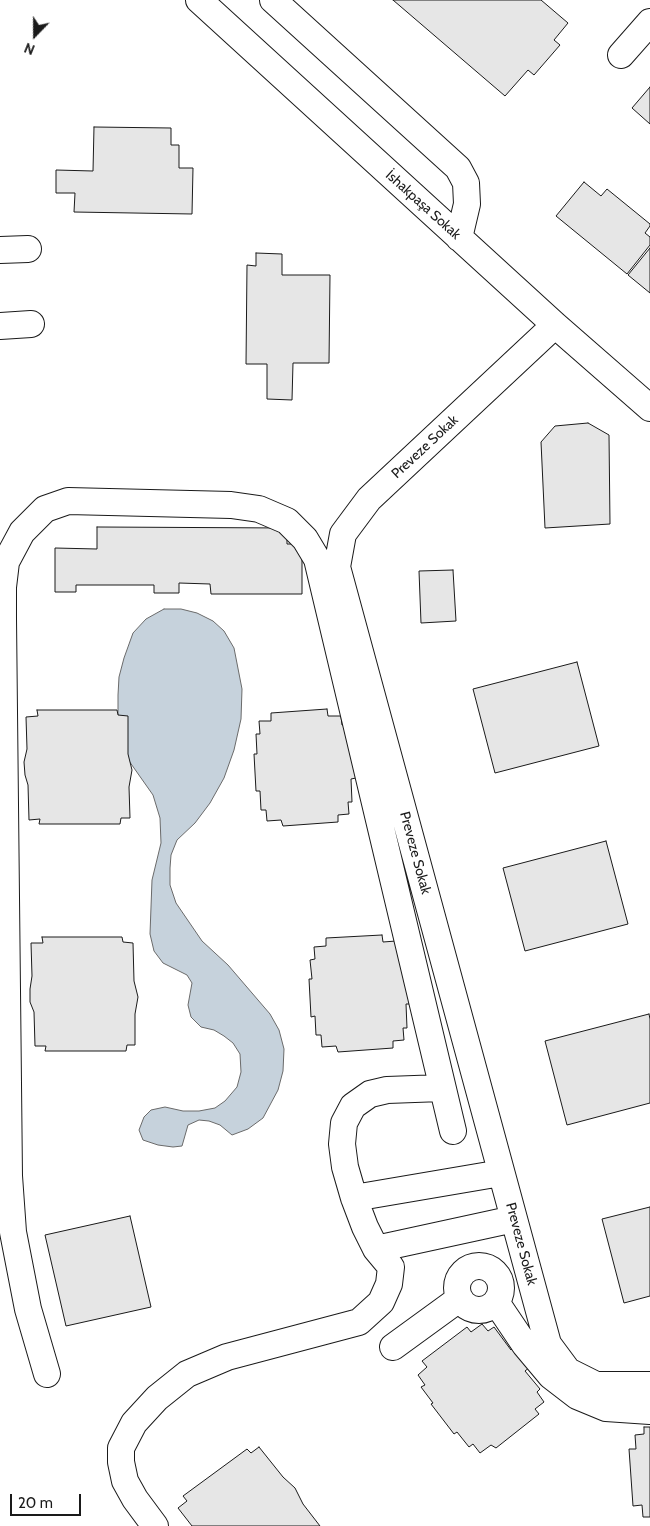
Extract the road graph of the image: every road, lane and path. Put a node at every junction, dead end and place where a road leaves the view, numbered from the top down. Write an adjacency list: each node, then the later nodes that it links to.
1 (199, 0): 5 (street, İshakpaşa Sokak)
2 (273, 0): 5 (street)
3 (650, 22): 4 (street)
4 (621, 55)
5 (459, 238): 9 (street, İshakpaşa Sokak)
6 (28, 249): 7 (street)
7 (0, 250)
8 (31, 324): 10 (street)
9 (555, 325): 11 (street, İshakpaşa Sokak); 16 (street, Preveze Sokak)
10 (0, 326)
11 (650, 408)
12 (3, 905): 13 (street); 14 (street)
13 (3, 959): 23 (street)
14 (442, 1088): 15 (street); 17 (street)
15 (452, 1131)
16 (501, 1173): 17 (street); 18 (street, Preveze Sokak)
17 (354, 1198): 19 (street)
18 (514, 1219): 19 (street); 24 (street, Preveze Sokak)
19 (376, 1249): 26 (street)
20 (459, 1299): 21 (street); 21 (street); 22 (street)
21 (496, 1302): 25 (street)
22 (393, 1347)
23 (47, 1374)
24 (650, 1385)
25 (650, 1411)
26 (154, 1526)

